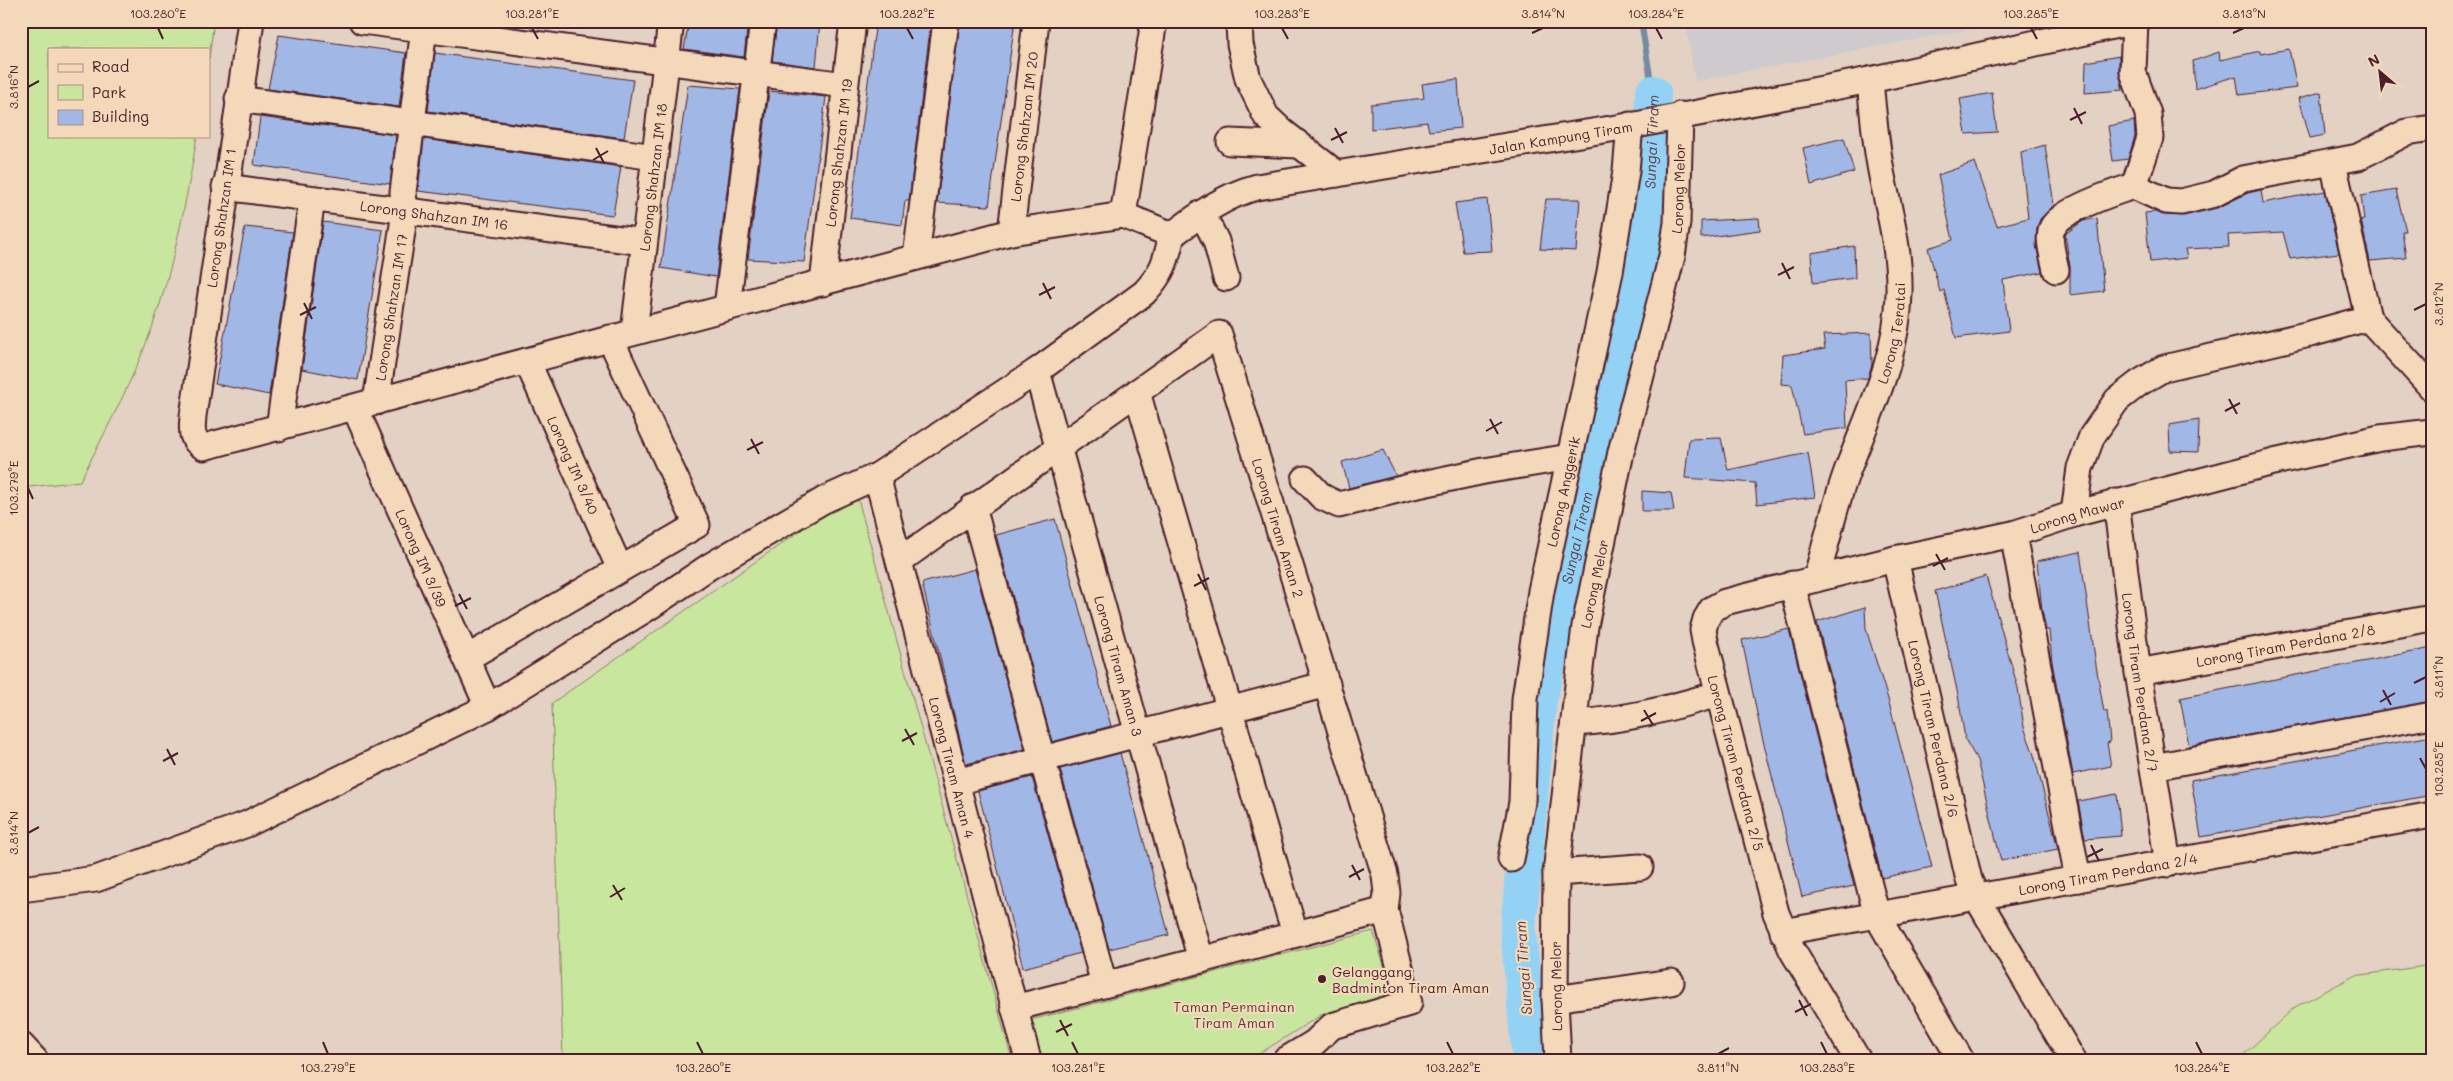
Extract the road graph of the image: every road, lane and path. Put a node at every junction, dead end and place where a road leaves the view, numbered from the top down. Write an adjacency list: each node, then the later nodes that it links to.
1 (251, 21): 16 (street, Lorong Shahzan IM 1)
2 (362, 21): 11 (street)
3 (671, 21): 12 (street, Lorong Shahzan IM 18)
4 (763, 21): 13 (street)
5 (853, 21): 15 (street, Lorong Shahzan IM 19)
6 (946, 21): 35 (street)
7 (1036, 21): 32 (street, Lorong Shahzan IM 20)
8 (1154, 21): 31 (street)
9 (1239, 21): 22 (street)
10 (2135, 21): 14 (street, Jalan Kampung Tiram); 26 (street)
11 (425, 25): 12 (street); 18 (street, Lorong Shahzan IM 17)
12 (666, 62): 13 (street); 23 (street, Lorong Shahzan IM 18)
13 (756, 74): 15 (street); 39 (street)
14 (1870, 80): 17 (street, Jalan Kampung Tiram); 61 (street, Lorong Teratai)
15 (845, 85): 38 (street, Lorong Shahzan IM 19)
16 (238, 99): 18 (street); 27 (street, Lorong Shahzan IM 1)
17 (1673, 116): 19 (street, Jalan Kampung Tiram); 72 (street, Lorong Melor)
18 (412, 124): 23 (street); 29 (street, Lorong Shahzan IM 17)
19 (1636, 125): 25 (street, Jalan Kampung Tiram); 51 (street, Lorong Anggerik)
20 (2432, 128): 24 (street)
21 (1230, 142): 22 (street)
22 (1299, 145): 25 (street)
23 (655, 157): 34 (street, Lorong Shahzan IM 18)
24 (2333, 162): 26 (street); 40 (street)
25 (1336, 174): 30 (street, Jalan Kampung Tiram)
26 (2134, 186): 36 (street)
27 (225, 187): 28 (street, Lorong Shahzan IM 16); 48 (street, Lorong Shahzan IM 1)
28 (312, 199): 29 (street, Lorong Shahzan IM 16); 48 (street)
29 (404, 212): 34 (street, Lorong Shahzan IM 16); 47 (street, Lorong Shahzan IM 17)
30 (1202, 213): 33 (street, Jalan Kampung Tiram); 37 (street)
31 (1123, 215): 32 (street); 33 (street)
32 (1011, 232): 35 (street)
33 (1172, 235): 44 (street)
34 (644, 242): 41 (street, Lorong Shahzan IM 18)
35 (916, 257): 38 (street)
36 (2056, 270)
37 (1226, 278)
38 (823, 283): 39 (street)
39 (727, 307): 41 (street)
40 (2368, 318): 45 (street); 56 (street)
41 (634, 332): 42 (street)
42 (610, 338): 43 (street); 60 (street)
43 (527, 361): 47 (street); 60 (street, Lorong IM 3/40)
44 (1037, 371): 50 (street, Lorong Tiram Aman 3); 52 (street)
45 (2432, 388)
46 (1137, 392): 50 (street, Lorong Tiram Aman 2); 67 (street, Lorong Tiram Aman 2); 70 (street)
47 (366, 405): 48 (street); 65 (street, Lorong IM 3/39)
48 (280, 428)
49 (2432, 432): 54 (street, Lorong Mawar)
50 (1060, 446): 55 (street, Lorong Tiram Aman 2); 73 (street, Lorong Tiram Aman 3)
51 (1570, 457): 53 (street); 78 (street, Lorong Anggerik)
52 (877, 476): 59 (street, Lorong Tiram Aman 4); 69 (street)
53 (1305, 479)
54 (2116, 502): 56 (street, Lorong Mawar); 66 (street, Lorong Tiram Perdana 2/7)
55 (973, 506): 59 (street, Lorong Tiram Aman 2); 74 (street)
56 (2074, 514): 57 (street, Lorong Mawar)
57 (2013, 534): 58 (street, Lorong Mawar); 82 (street)
58 (1894, 558): 61 (street, Lorong Mawar); 84 (street, Lorong Tiram Perdana 2/6)
59 (899, 561): 76 (street, Lorong Tiram Aman 4)
60 (620, 569): 65 (street)
61 (1816, 580): 62 (street, Lorong Mawar)
62 (1792, 584): 63 (street, Lorong Mawar); 86 (street)
63 (1725, 602): 68 (street, Lorong Tiram Perdana 2/5)
64 (2432, 618): 66 (street, Lorong Tiram Perdana 2/8)
65 (467, 658): 69 (street, Lorong IM 3/39)
66 (2138, 672): 75 (street, Lorong Tiram Perdana 2/7)
67 (1327, 684): 70 (street); 85 (street, Lorong Tiram Aman 2)
68 (1718, 694): 72 (street); 87 (street, Lorong Tiram Perdana 2/5)
69 (488, 707): 83 (street)
70 (1230, 711): 73 (street); 88 (street)
71 (2432, 715): 75 (street)
72 (1574, 724): 81 (street, Lorong Melor)
73 (1139, 735): 74 (street); 89 (street, Lorong Tiram Aman 3)
74 (1042, 758): 76 (street); 91 (street)
75 (2153, 767): 79 (street, Lorong Tiram Perdana 2/7)
76 (956, 782): 93 (street, Lorong Tiram Aman 4)
77 (2432, 815): 79 (street, Lorong Tiram Perdana 2/4)
78 (1512, 859)
79 (2168, 864): 82 (street, Lorong Tiram Perdana 2/4)
80 (1640, 867): 81 (street)
81 (1556, 874): 92 (street, Lorong Melor)
82 (2078, 879): 84 (street, Lorong Tiram Perdana 2/4)
83 (21, 889)
84 (1977, 898): 86 (street, Lorong Tiram Perdana 2/4); 101 (street, Lorong Tiram Perdana 2/6)
85 (1385, 910): 88 (street); 97 (street, Lorong Tiram Aman 2)
86 (1876, 916): 87 (street, Lorong Tiram Perdana 2/4); 100 (street)
87 (1783, 932): 99 (street, Lorong Tiram Perdana 2/5)
88 (1295, 934): 89 (street)
89 (1201, 960): 91 (street)
90 (1671, 982): 92 (street)
91 (1104, 984): 93 (street)
92 (1555, 999): 98 (street, Lorong Melor)
93 (1014, 1008): 96 (street, Lorong Tiram Aman 4)
94 (21, 1045): 95 (street)
95 (35, 1060)
96 (1028, 1060)
97 (1286, 1060)
98 (1558, 1060)
99 (1858, 1060)
100 (1961, 1060)
101 (2073, 1060)

